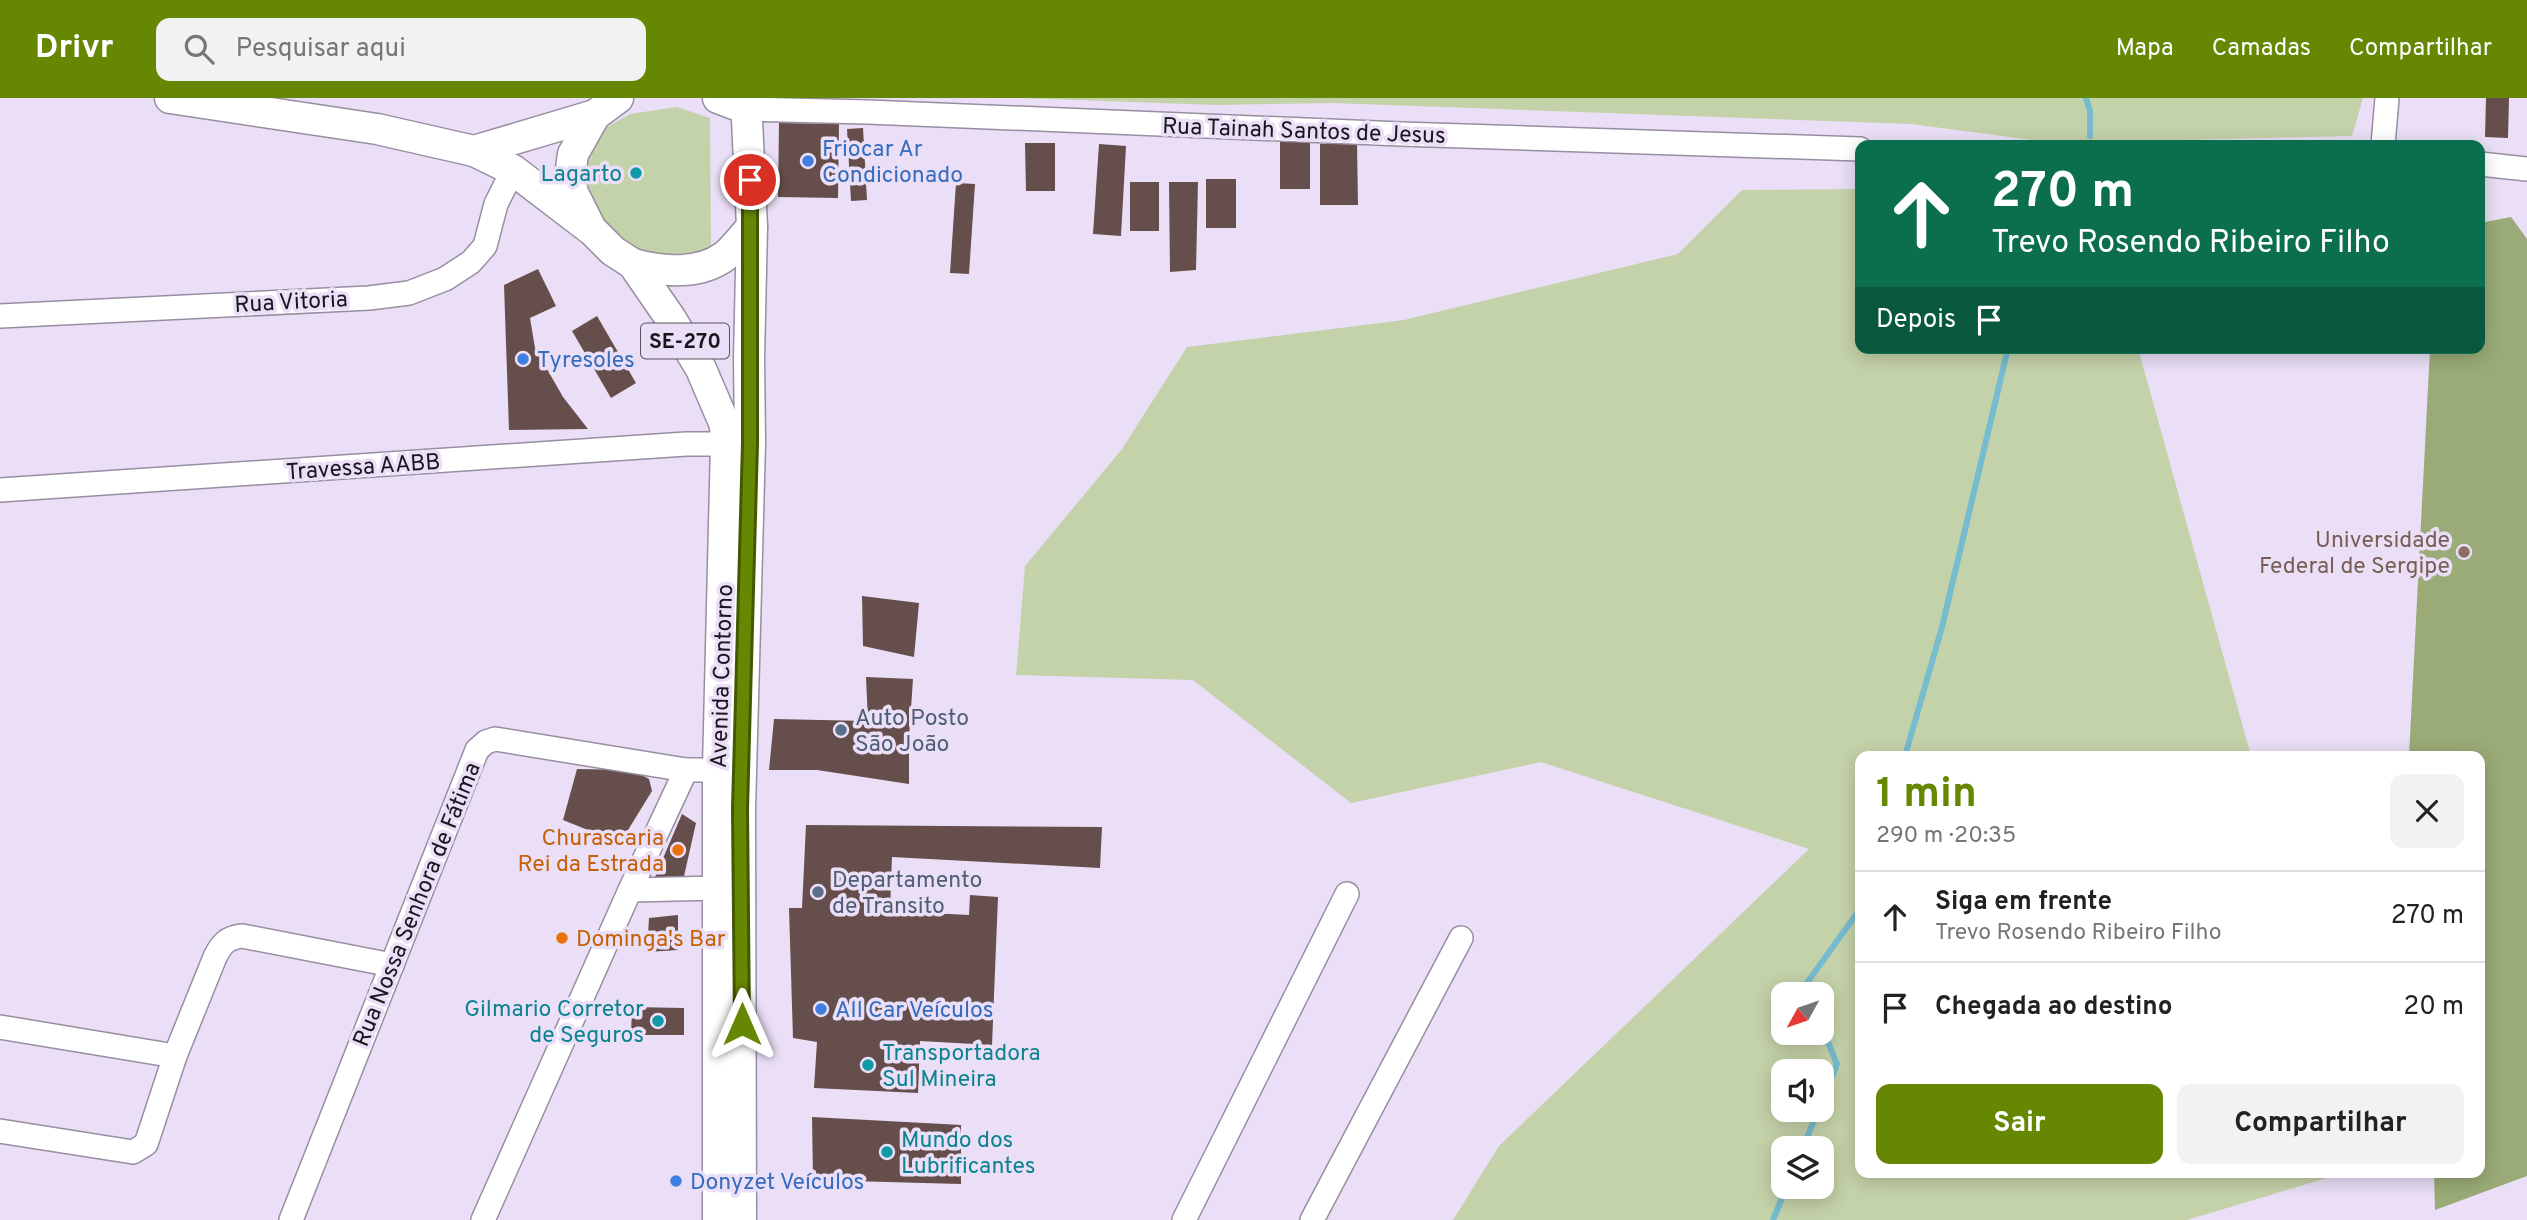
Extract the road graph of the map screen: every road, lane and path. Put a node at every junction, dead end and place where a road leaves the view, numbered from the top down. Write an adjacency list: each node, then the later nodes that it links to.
1 (170, 98): 8 (main road)
2 (718, 98): 4 (main road)
3 (2387, 98): 6 (street)
4 (747, 104): 7 (street, Rua Tainah Santos de Jesus); 12 (main road, SE-270)
5 (606, 106): 8 (main road); 13 (main road, SE-270)
6 (2383, 140)
7 (1855, 149)
8 (474, 151): 11 (main road)
9 (2485, 165): 10 (street)
10 (2527, 169)
11 (513, 170): 13 (main road); 15 (street, Rua Vitoria)
12 (752, 227): 14 (main road); 31 (main road, Avenida Contorno / SE-270)
13 (593, 231): 14 (main road, SE-270)
14 (633, 264): 16 (main road, SE-270)
15 (0, 316)
16 (725, 435): 17 (street, Travessa AABB); 18 (main road, Avenida Contorno / SE-270)
17 (0, 490)
18 (718, 769): 19 (street); 20 (main road, Avenida Contorno / SE-270)
19 (686, 770): 21 (street); 24 (street, Rua Nossa Senhora de Fátima)
20 (719, 888): 21 (street); 30 (main road, Avenida Contorno / SE-270)
21 (630, 890): 29 (street)
22 (1347, 894): 32 (street)
23 (1461, 938): 33 (street)
24 (392, 965): 26 (street); 28 (street, Rua Nossa Senhora de Fátima)
25 (0, 1027): 26 (street)
26 (175, 1056): 27 (street)
27 (0, 1131)
28 (291, 1220)
29 (483, 1220)
30 (718, 1220)
31 (741, 1220)
32 (1184, 1220)
33 (1312, 1220)

